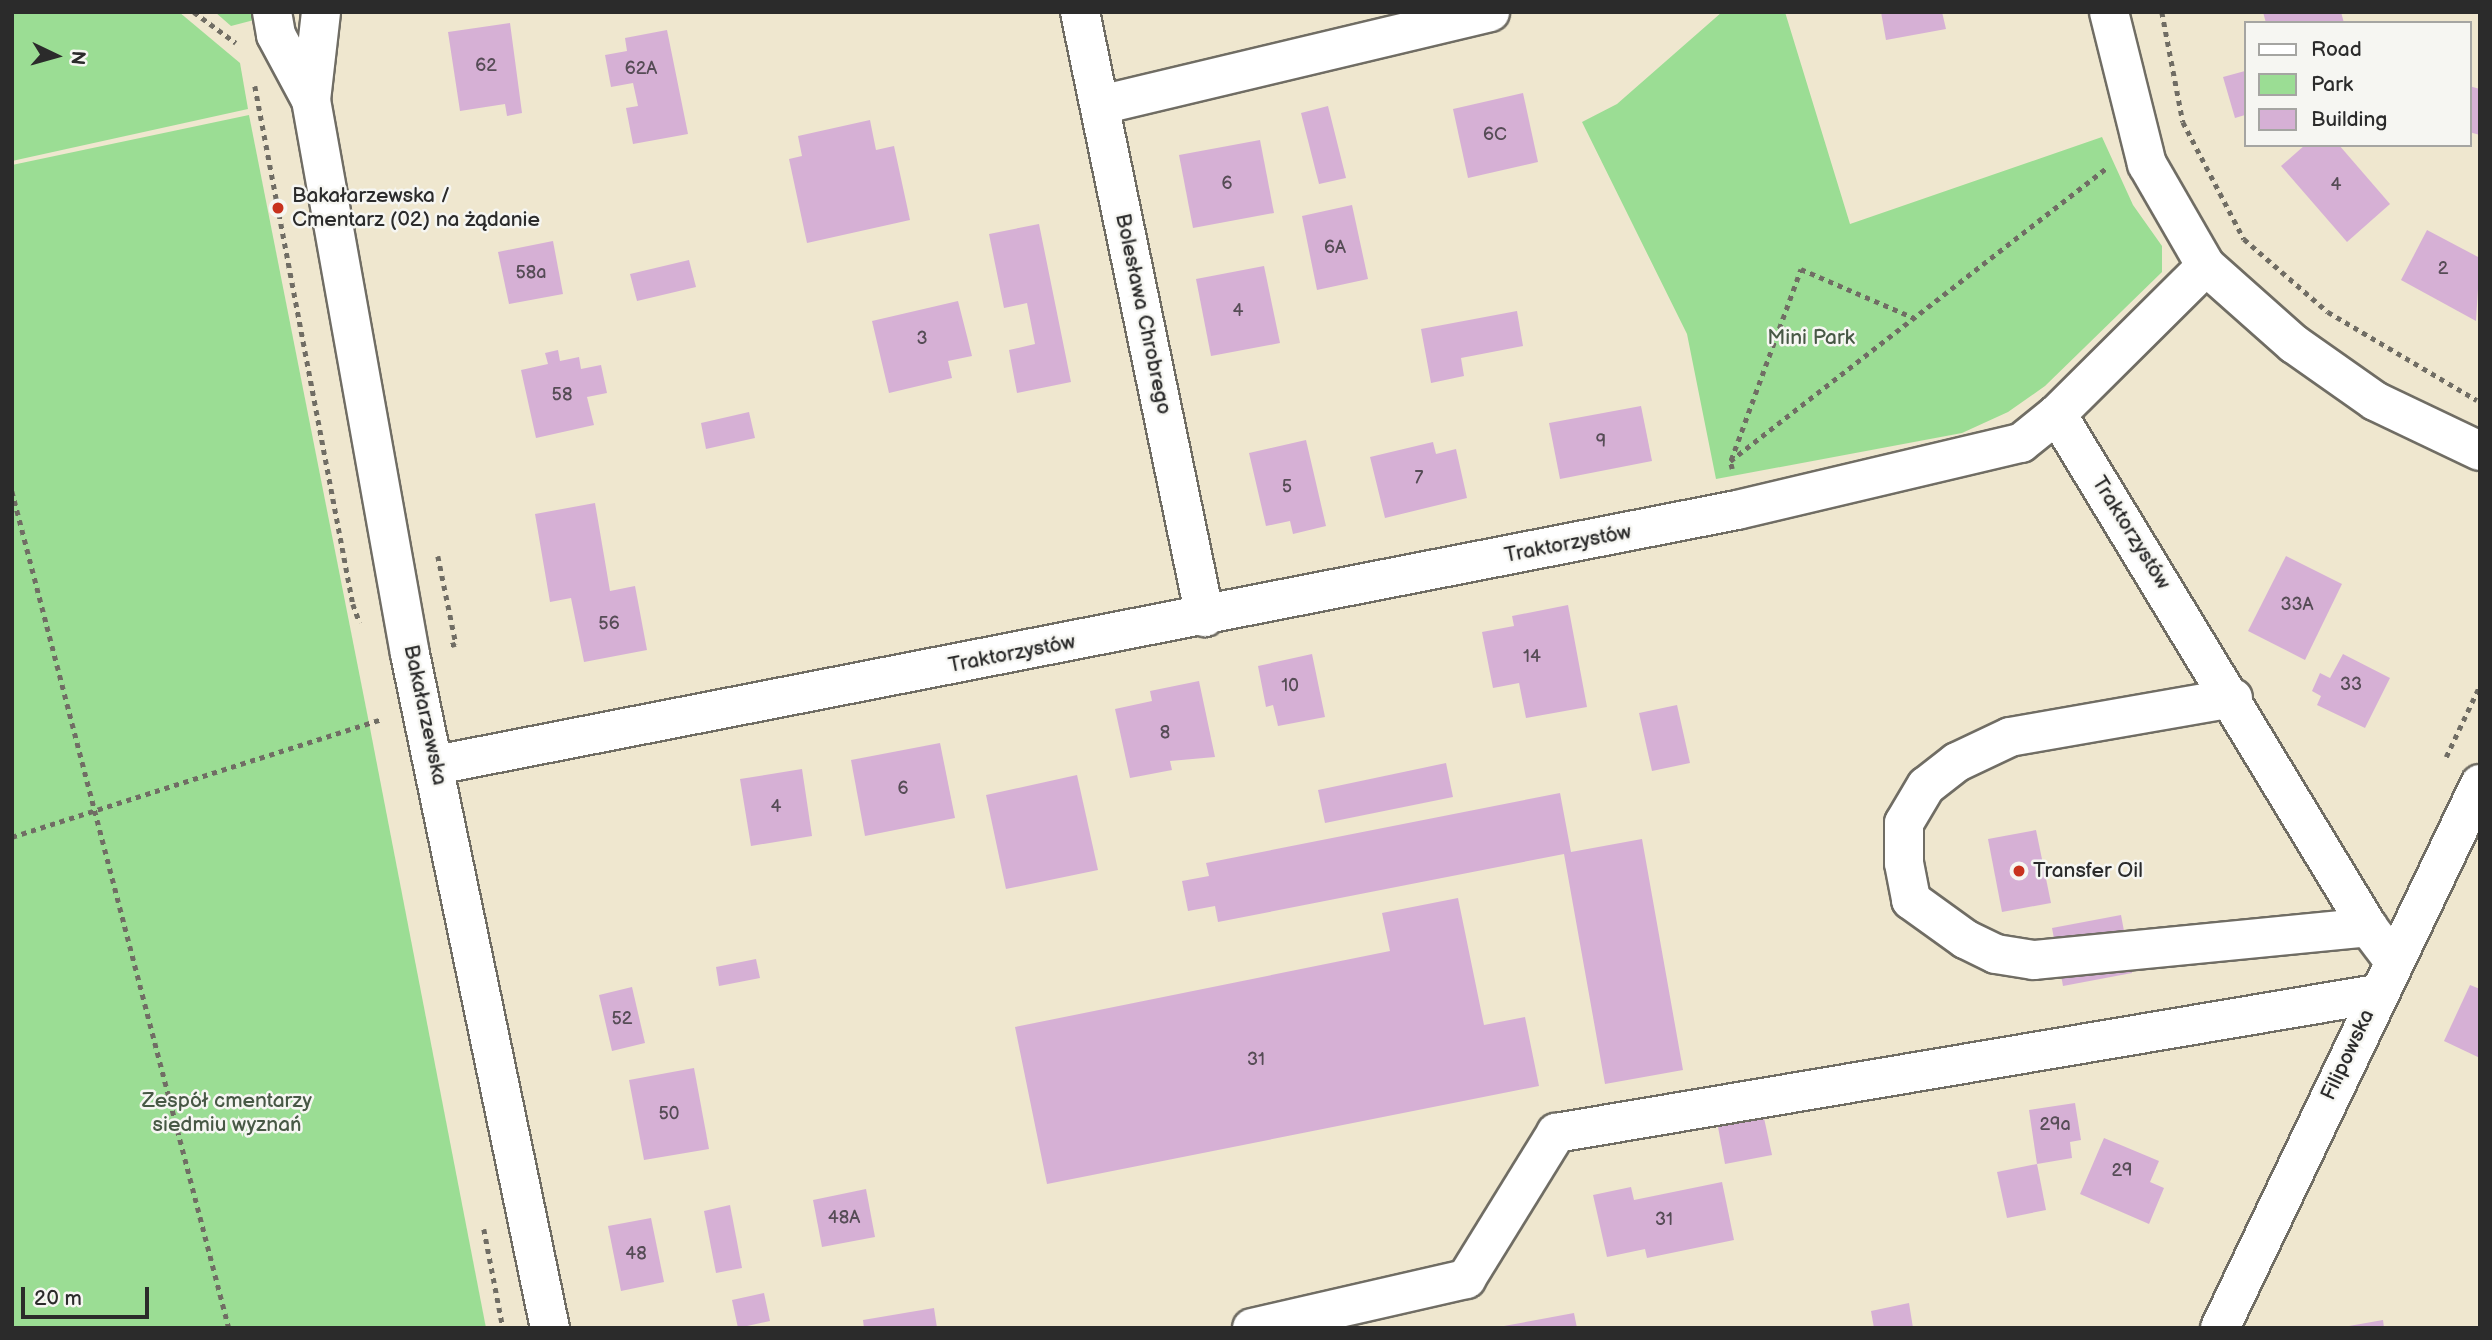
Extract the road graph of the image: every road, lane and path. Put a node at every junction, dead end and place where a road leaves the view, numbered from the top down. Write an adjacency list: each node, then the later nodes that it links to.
1 (272, 12): 10 (street, Bakałarzewska)
2 (321, 12): 10 (street, Bakałarzewska)
3 (1080, 12): 11 (street, Bolesława Chrobrego)
4 (1490, 12): 11 (street)
5 (2109, 12): 12 (street)
6 (2162, 12): 15 (path)
7 (236, 44): 8 (path)
8 (243, 52)
9 (253, 75): 22 (path)
10 (311, 100): 25 (street, Bakałarzewska)
11 (1100, 105): 21 (street, Bolesława Chrobrego)
12 (2141, 142): 13 (street); 14 (path)
13 (2206, 266): 16 (street); 17 (street)
14 (1914, 318): 18 (path); 18 (path)
15 (2480, 402)
16 (2057, 414): 20 (street, Traktorzystów); 23 (street, Traktorzystów)
17 (2480, 451)
18 (1730, 461): 20 (path)
19 (12, 491): 27 (path)
20 (1737, 510): 21 (street, Traktorzystów)
21 (1205, 617): 25 (street, Traktorzystów)
22 (362, 628)
23 (2233, 698): 29 (street, Traktorzystów); 29 (street)
24 (383, 719): 27 (path)
25 (436, 765): 33 (street, Bakałarzewska)
26 (2480, 784): 30 (street, Filipowska)
27 (94, 813): 28 (path); 32 (path)
28 (12, 837)
29 (2368, 927): 30 (street, Traktorzystów)
30 (2393, 960): 31 (street, Filipowska)
31 (2376, 994): 34 (street); 35 (street, Filipowska)
32 (229, 1328)
33 (550, 1328)
34 (1252, 1328)
35 (2220, 1328)

